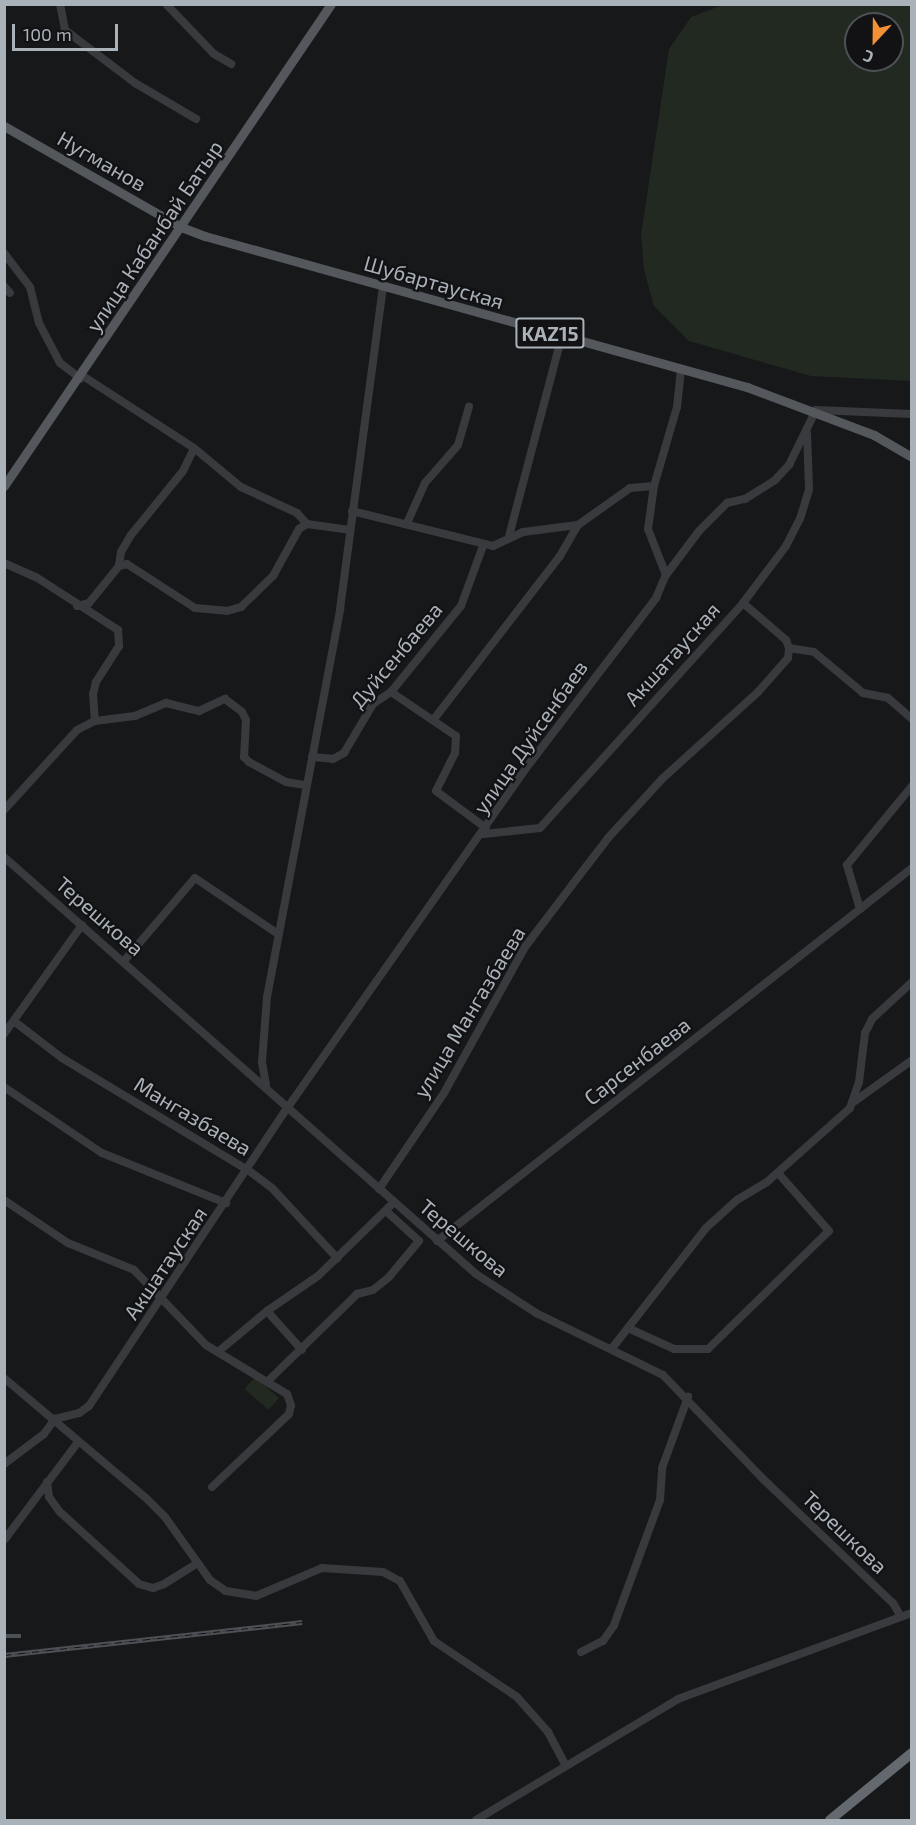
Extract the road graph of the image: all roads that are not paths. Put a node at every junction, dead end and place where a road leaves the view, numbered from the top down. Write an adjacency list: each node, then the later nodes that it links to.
1 (60, 4): 5 (street)
2 (166, 4): 4 (street)
3 (331, 4): 7 (main road, улица Кабанбай Батыр)
4 (231, 64)
5 (196, 119)
6 (4, 126): 7 (main road, Нугманов)
7 (181, 227): 9 (main road, Шубартауская / KAZ15); 12 (main road, улица Кабанбай Батыр)
8 (4, 253): 12 (street)
9 (383, 286): 10 (main road, Шубартауская / KAZ15); 21 (street)
10 (562, 336): 11 (main road, Шубартауская / KAZ15); 26 (street)
11 (681, 369): 14 (main road, Шубартауская / KAZ15); 20 (street)
12 (82, 378): 17 (street); 19 (main road, улица Кабанбай Батыр)
13 (469, 407): 22 (street)
14 (816, 410): 15 (street); 16 (street, улица Дуйсенбаев); 18 (main road, Шубартауская / KAZ15)
15 (912, 414)
16 (807, 433): 30 (street, улица Дуйсенбаев); 31 (street, Акшатауская)
17 (194, 448): 23 (street); 29 (street)
18 (912, 457)
19 (4, 486)
20 (654, 486): 24 (street); 30 (street)
21 (352, 512): 22 (street); 25 (street)
22 (406, 523): 27 (street)
23 (306, 524): 25 (street); 29 (street)
24 (578, 525): 26 (street); 35 (street)
25 (350, 530): 38 (street)
26 (509, 536): 27 (street)
27 (483, 546): 34 (street, Дуйсенбаева)
28 (4, 563): 32 (street)
29 (119, 566): 32 (street)
30 (666, 575): 42 (street, улица Дуйсенбаев)
31 (743, 603): 33 (street); 42 (street, Акшатауская)
32 (77, 606): 37 (street)
33 (789, 648): 36 (street); 59 (street, улица Мангазбаева)
34 (391, 692): 35 (street); 38 (street, Дуйсенбаева)
35 (434, 719): 42 (street)
36 (912, 719)
37 (95, 721): 39 (street); 41 (street)
38 (312, 757): 39 (street)
39 (306, 785): 47 (street)
40 (912, 786): 45 (street)
41 (4, 810)
42 (485, 831): 56 (street, улица Дуйсенбаев)
43 (4, 857): 46 (street, Терешкова)
44 (912, 868): 45 (street, Сарсенбаева)
45 (860, 909): 64 (street, Сарсенбаева)
46 (82, 925): 48 (street, Терешкова); 50 (street)
47 (278, 934): 48 (street); 53 (street)
48 (124, 961): 53 (street, Терешкова)
49 (912, 982): 55 (street)
50 (15, 1022): 51 (street); 57 (street, Мангазбаева)
51 (4, 1034)
52 (912, 1060): 55 (street)
53 (266, 1085): 56 (street, Терешкова)
54 (4, 1087): 62 (street)
55 (855, 1101): 58 (street)
56 (288, 1107): 57 (street, Акшатауская); 59 (street, Терешкова)
57 (248, 1170): 62 (street, Акшатауская); 65 (street, Мангазбаева)
58 (778, 1173): 68 (street); 68 (street)
59 (379, 1189): 61 (street, Терешкова)
60 (4, 1200): 66 (street)
61 (394, 1202): 63 (street); 64 (street, Терешкова)
62 (226, 1203): 66 (street, Акшатауская)
63 (386, 1211): 65 (street); 70 (street)
64 (437, 1240): 69 (street, Терешкова)
65 (338, 1258): 67 (street)
66 (163, 1300): 71 (street); 75 (street, Акшатауская)
67 (267, 1311): 70 (street); 71 (street)
68 (628, 1328): 69 (street)
69 (613, 1347): 74 (street, Терешкова)
70 (302, 1350): 73 (street)
71 (219, 1351): 73 (street)
72 (4, 1378): 75 (street)
73 (269, 1380): 79 (street)
74 (688, 1397): 83 (street, Терешкова); 84 (street)
75 (55, 1419): 76 (street); 77 (street)
76 (78, 1442): 78 (street); 81 (street)
77 (4, 1464)
78 (47, 1482): 80 (street); 81 (street)
79 (212, 1486)
80 (6, 1539)
81 (196, 1564): 86 (street)
82 (912, 1613): 83 (street)
83 (901, 1617): 86 (street)
84 (581, 1652)
85 (912, 1754): 88 (highway)
86 (565, 1764): 87 (street)
87 (476, 1821)
88 (830, 1821)

